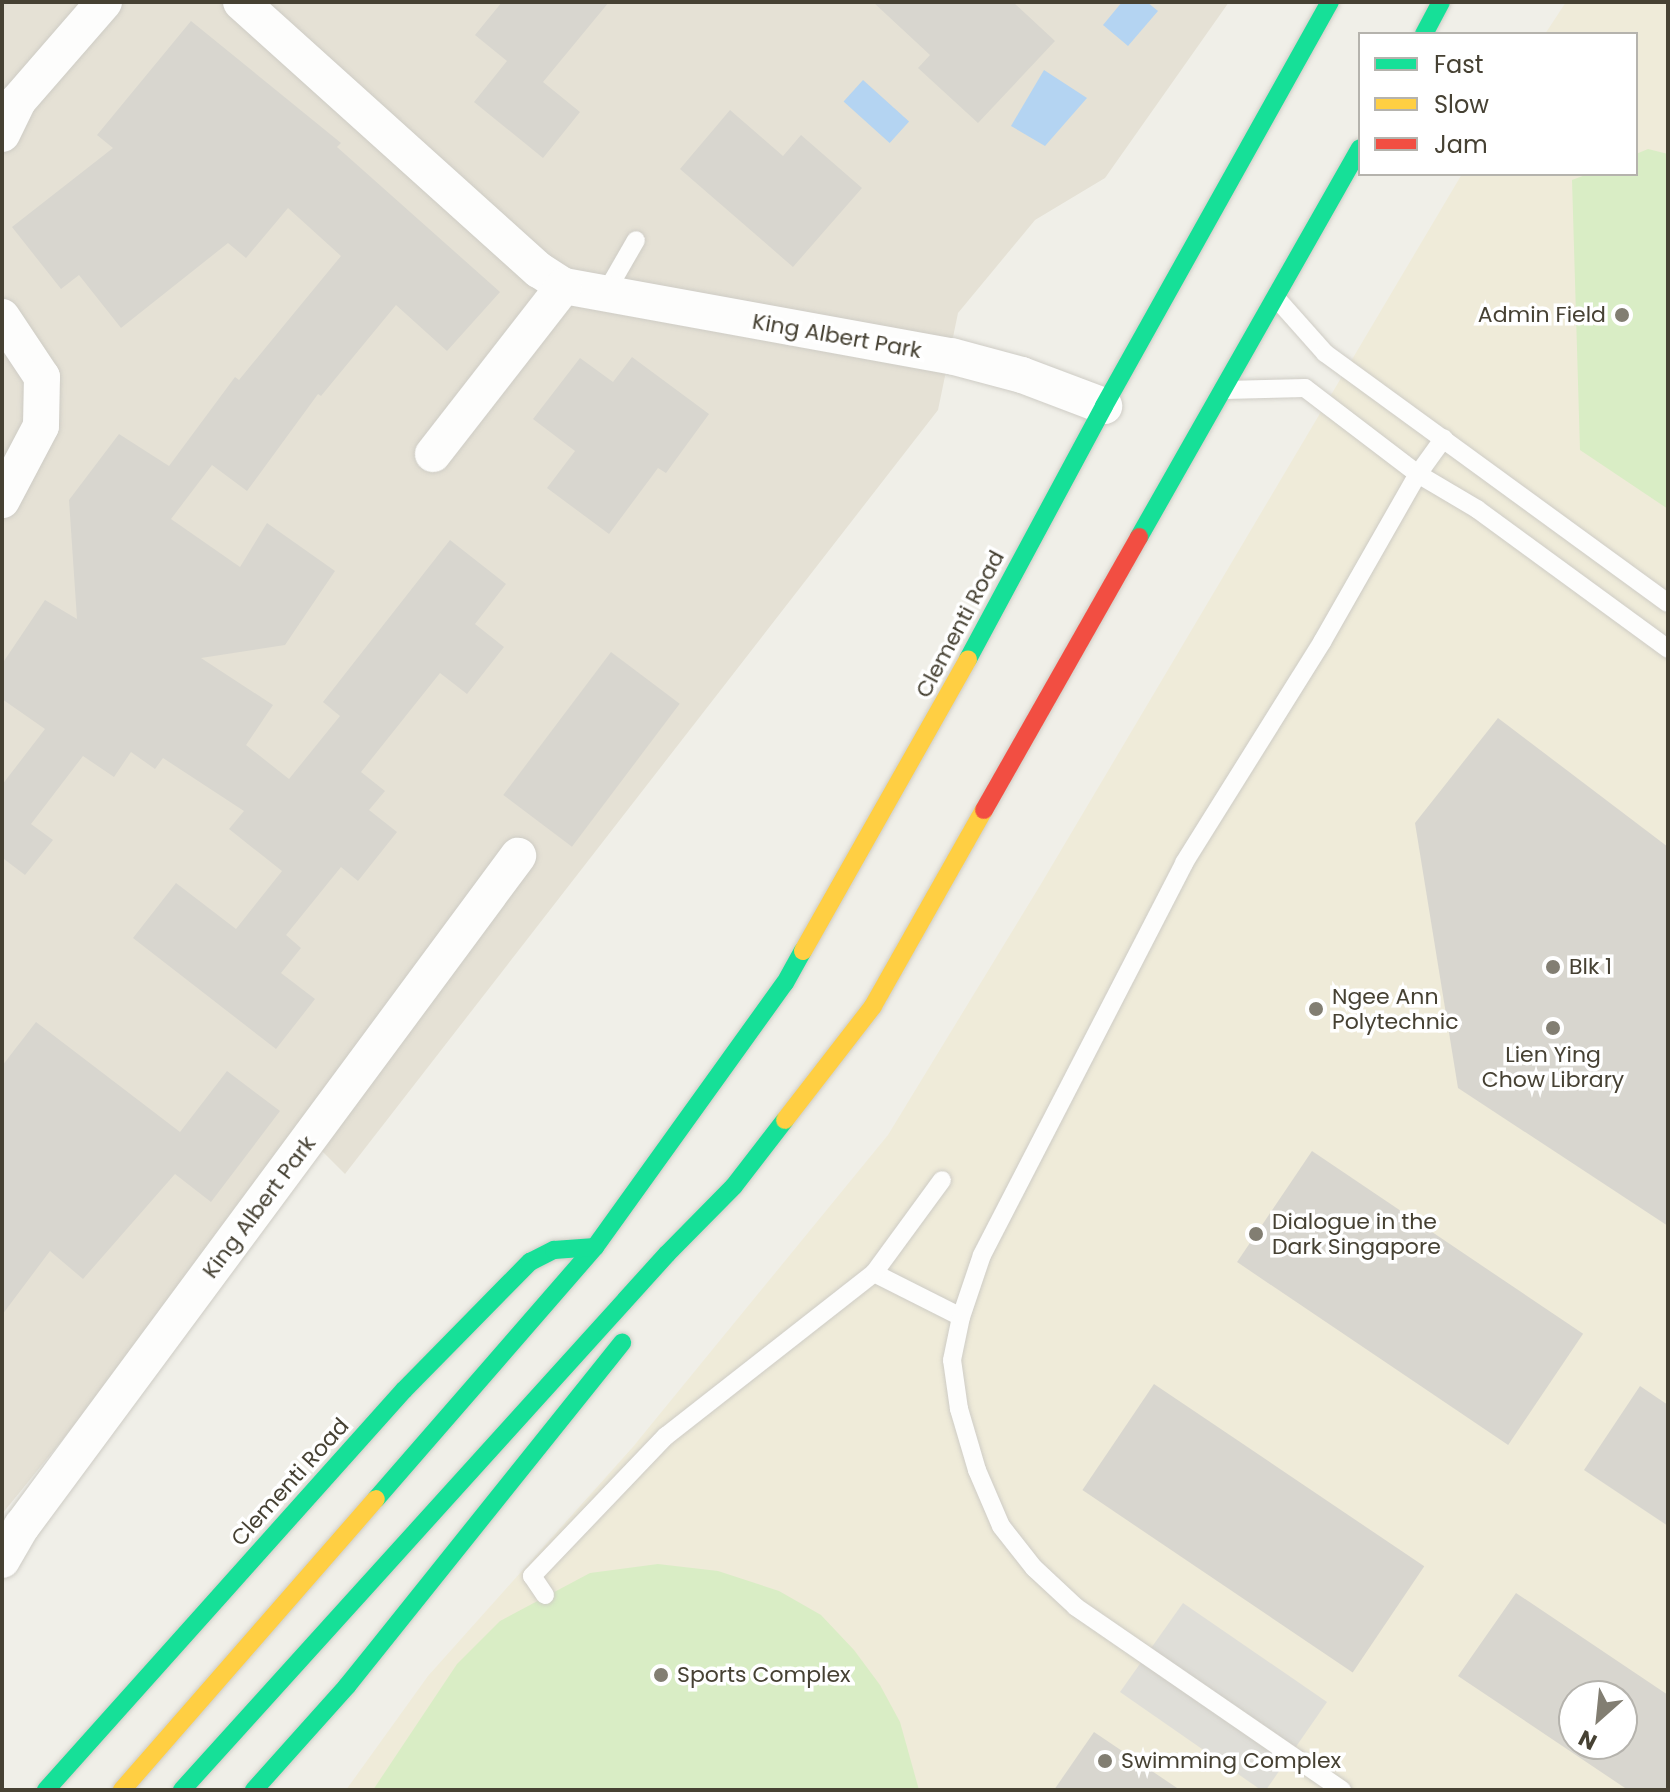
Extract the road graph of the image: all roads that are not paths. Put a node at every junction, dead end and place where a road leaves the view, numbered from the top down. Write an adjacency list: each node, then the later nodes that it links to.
1 (104, 2): 6 (street)
2 (241, 2): 9 (street, King Albert Park)
3 (1330, 2): 14 (main road, Clementi Road)
4 (1441, 2): 5 (main road)
5 (1425, 32)
6 (2, 134)
7 (1358, 152): 11 (main road)
8 (636, 240): 10 (lane)
9 (564, 286): 10 (street, King Albert Park); 16 (street)
10 (605, 294): 14 (street, King Albert Park)
11 (1277, 299): 13 (main road); 15 (lane)
12 (2, 317): 18 (street)
13 (1225, 390): 17 (lane); 24 (main road)
14 (1104, 406): 23 (main road, Clementi Road)
15 (1444, 438): 17 (lane); 19 (lane)
16 (433, 454)
17 (1418, 474): 20 (lane); 27 (lane)
18 (2, 500)
19 (1668, 603)
20 (1668, 649)
21 (518, 856): 29 (street, King Albert Park)
22 (942, 1180): 25 (lane)
23 (595, 1247): 31 (main road, Clementi Road); 32 (main road, Clementi Road)
24 (667, 1254): 26 (main road); 33 (main road)
25 (874, 1273): 27 (lane); 30 (lane)
26 (656, 1296)
27 (961, 1317): 35 (lane)
28 (631, 1332): 34 (main road)
29 (2, 1560)
30 (545, 1595)
31 (46, 1790)
32 (122, 1790)
33 (182, 1790)
34 (254, 1790)
35 (1342, 1790)

